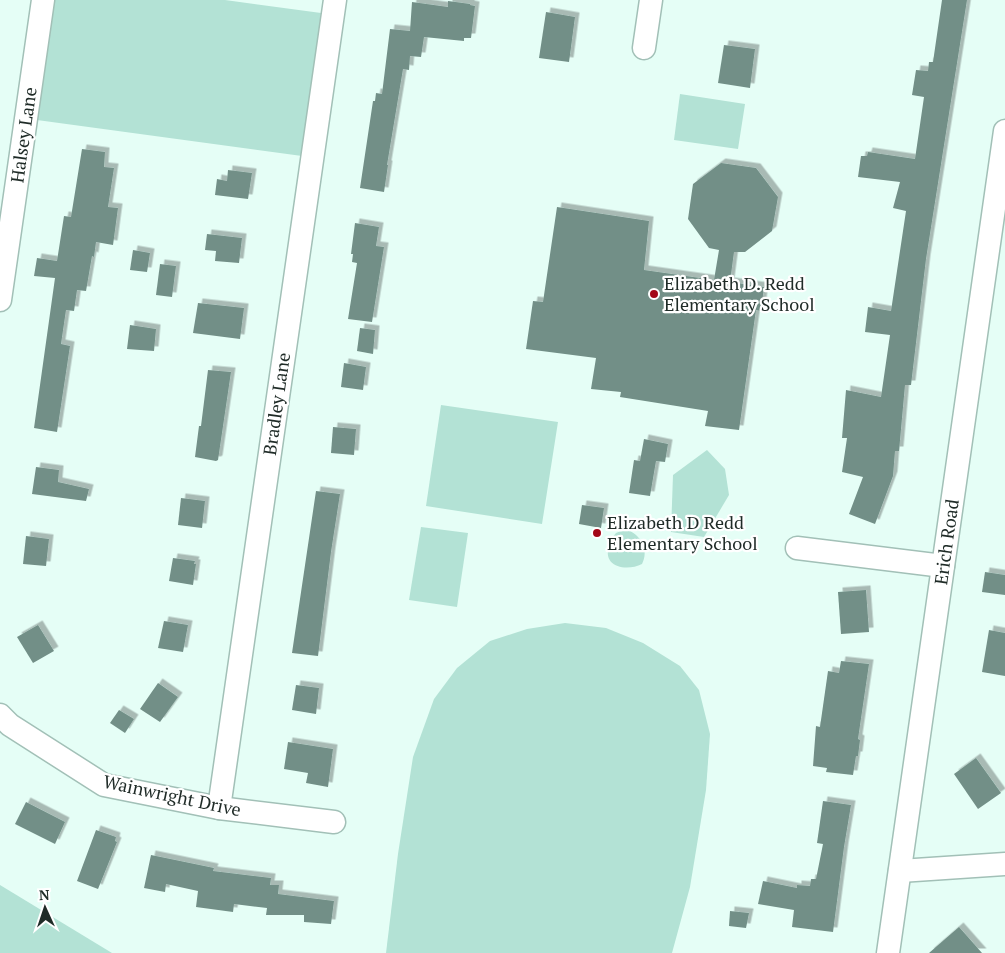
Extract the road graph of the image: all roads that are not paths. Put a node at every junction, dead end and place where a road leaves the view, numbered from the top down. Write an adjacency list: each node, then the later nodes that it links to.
1 (43, 0): 6 (street, Halsey Lane)
2 (334, 0): 10 (street, Bradley Lane)
3 (650, 0): 4 (street)
4 (644, 48)
5 (1005, 131): 8 (street, Erich Road)
6 (0, 300)
7 (797, 548): 8 (street)
8 (943, 566): 13 (street, Erich Road)
9 (0, 715): 10 (street, Wainwright Drive)
10 (218, 808): 11 (street, Wainwright Drive)
11 (334, 822)
12 (1005, 864): 13 (street)
13 (900, 871): 14 (street, Erich Road)
14 (888, 953)

